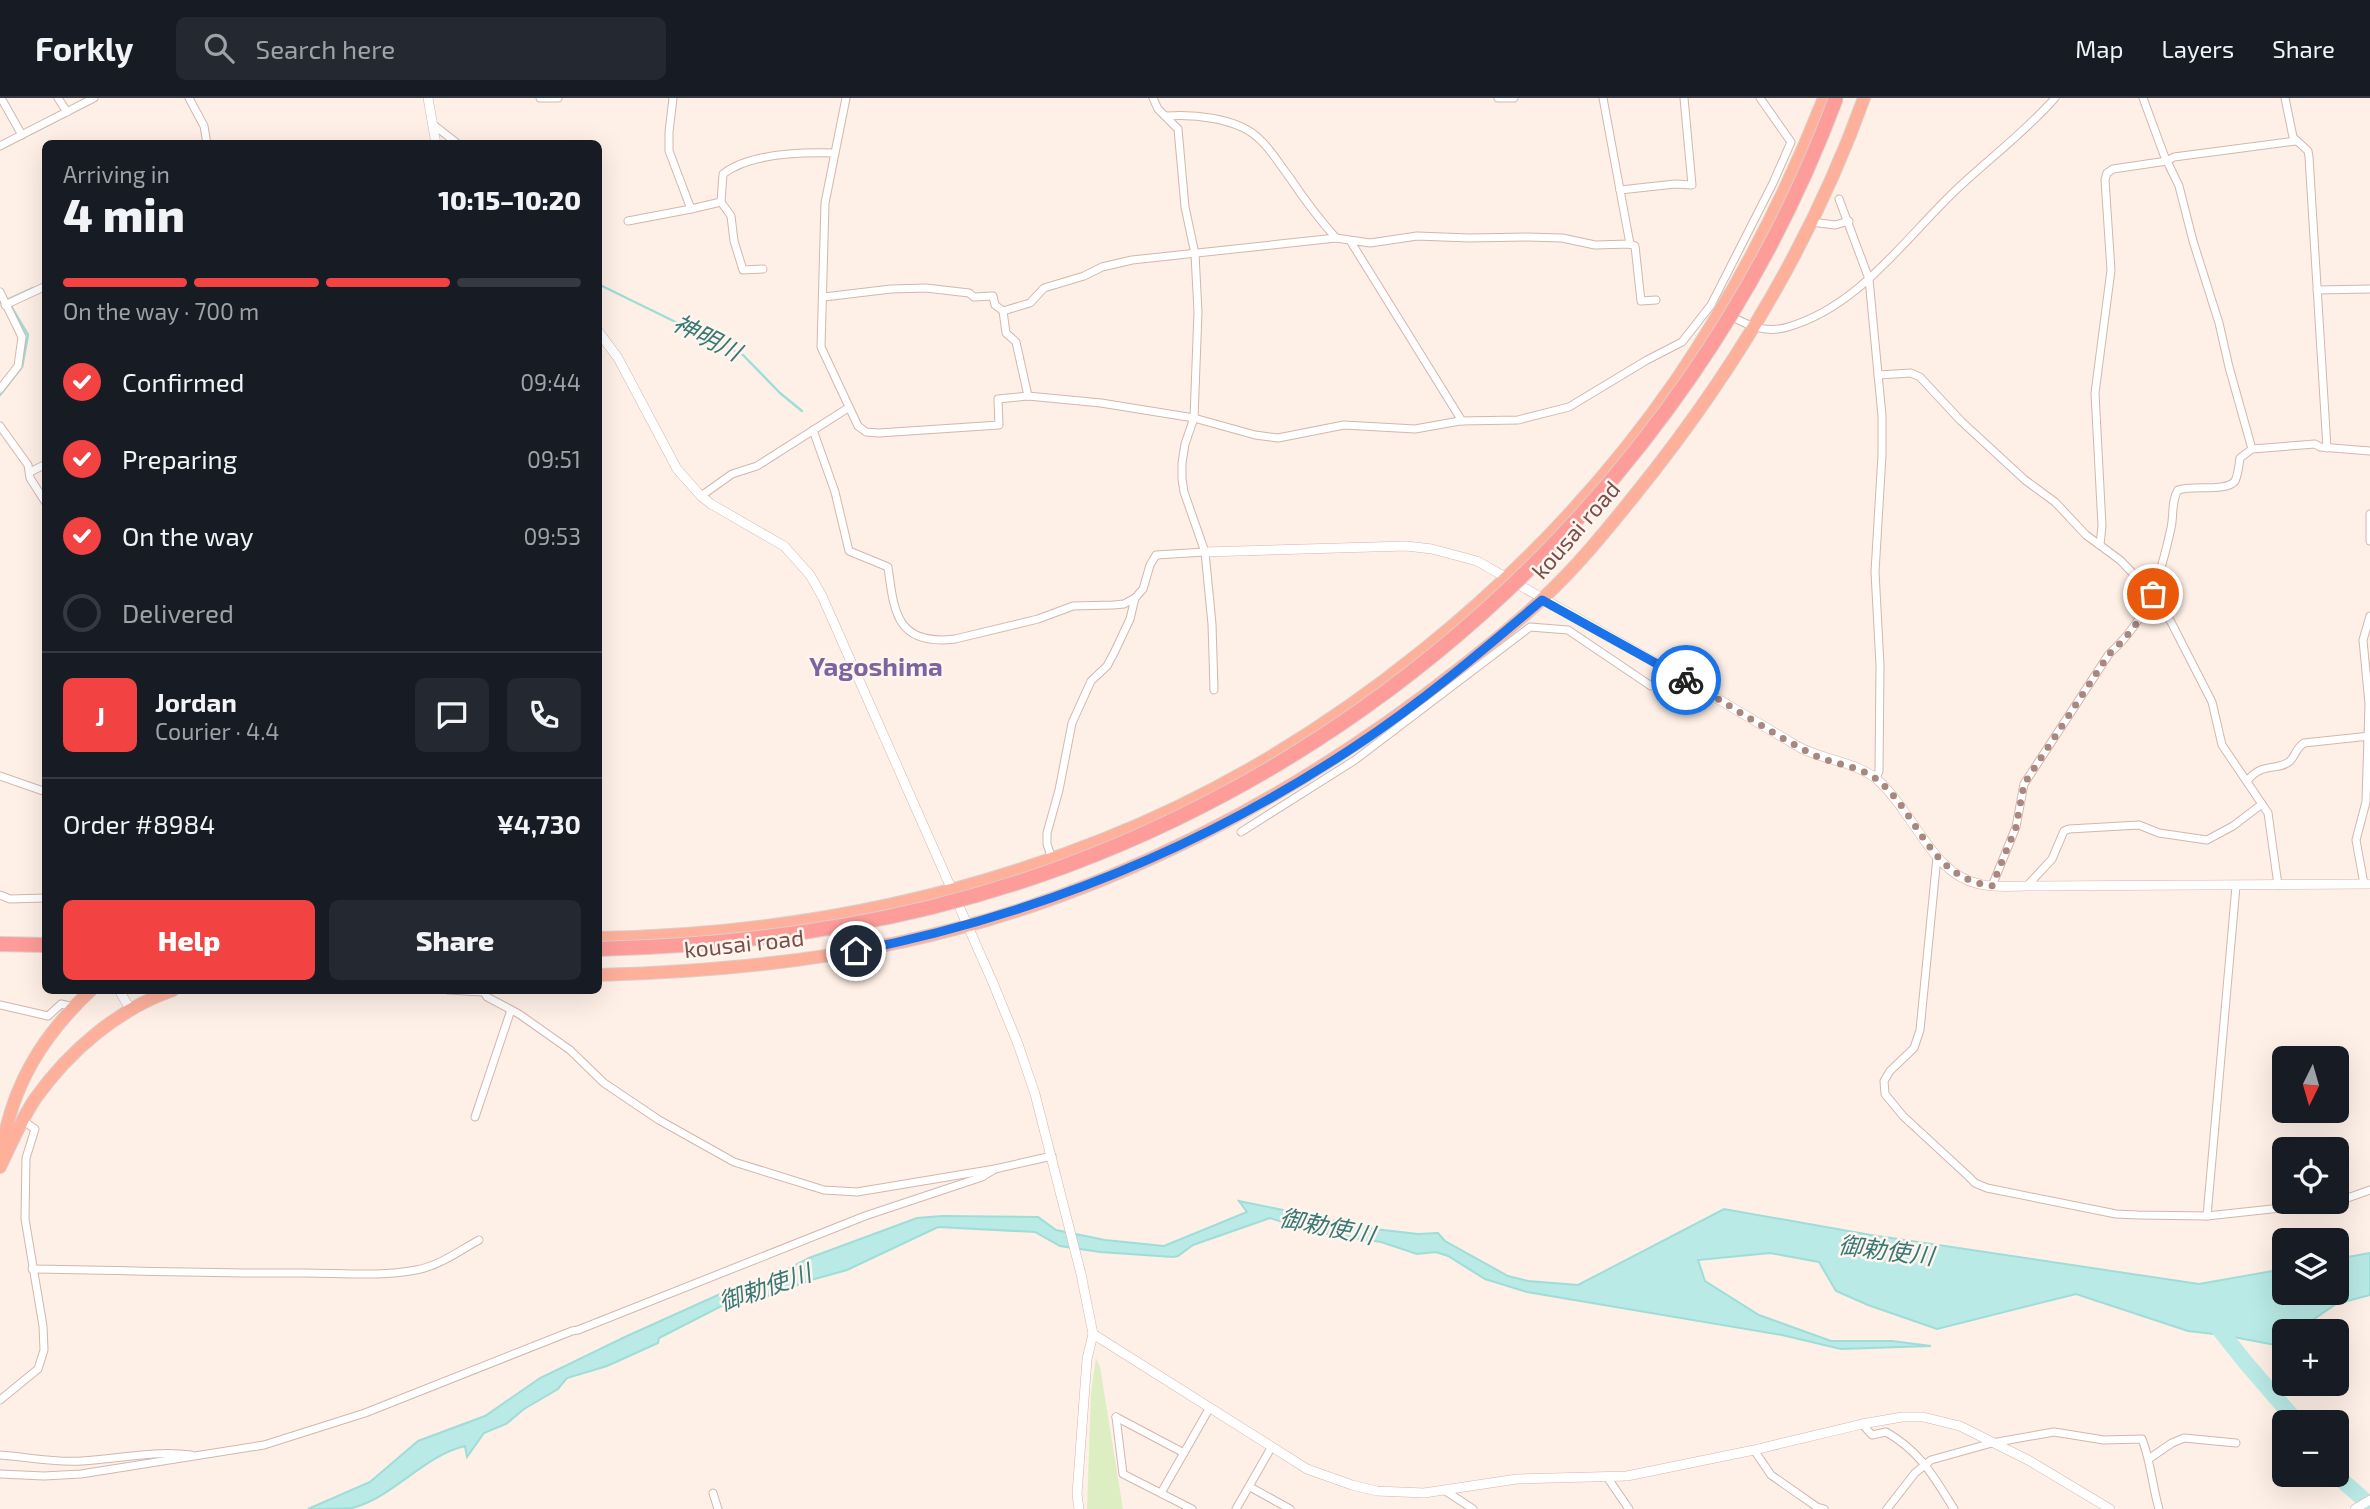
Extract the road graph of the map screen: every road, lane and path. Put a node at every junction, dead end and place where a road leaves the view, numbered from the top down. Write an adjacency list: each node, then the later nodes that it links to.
1 (12, 98): 22 (street)
2 (58, 98): 23 (street)
3 (94, 98): 23 (street)
4 (189, 98): 27 (street)
5 (428, 98): 25 (street)
6 (540, 98): 7 (street)
7 (558, 98)
8 (673, 98): 37 (street)
9 (846, 98): 32 (street)
10 (1153, 98): 24 (street)
11 (1498, 98): 12 (street)
12 (1514, 98)
13 (1603, 98): 34 (street)
14 (1684, 98): 34 (street)
15 (1760, 98): 53 (street)
16 (1824, 98): 53 (highway, kousai road)
17 (1836, 98): 104 (highway, bridge)
18 (1864, 98): 40 (highway, kousai road)
19 (2055, 98): 46 (street)
20 (2143, 98): 33 (street)
21 (2286, 98): 30 (street)
22 (3, 100): 26 (street)
23 (67, 112): 26 (street)
24 (1167, 116): 41 (street); 44 (street)
25 (435, 126): 28 (street); 29 (street)
26 (22, 135): 31 (street)
27 (206, 140)
28 (436, 140)
29 (453, 140)
30 (2297, 141): 33 (street); 49 (street)
31 (0, 146)
32 (834, 153): 36 (street); 50 (street)
33 (2167, 161): 66 (street); 74 (street)
34 (1620, 190): 43 (street)
35 (1839, 199): 39 (street)
36 (721, 202): 37 (street); 45 (street)
37 (691, 209): 38 (street)
38 (628, 221)
39 (1849, 221): 40 (street); 46 (street)
40 (1812, 222): 55 (highway, kousai road)
41 (1336, 238): 42 (street); 44 (street)
42 (1351, 242): 43 (street); 62 (street)
43 (1630, 244): 52 (street)
44 (1195, 254): 54 (street); 61 (street)
45 (763, 269)
46 (1869, 279): 55 (street); 57 (street)
47 (42, 287): 51 (street)
48 (2370, 289): 49 (street)
49 (2317, 290): 65 (street)
50 (824, 297): 54 (street); 60 (street)
51 (2, 298): 58 (street)
52 (1656, 300)
53 (1716, 308): 55 (street); 62 (street); 76 (highway, kousai road)
54 (1003, 311): 59 (street)
55 (1754, 328): 79 (highway, kousai road)
56 (602, 336): 70 (street)
57 (1878, 375): 74 (street); 85 (street)
58 (0, 389)
59 (1028, 396): 60 (street); 61 (street)
60 (848, 408): 64 (street)
61 (1194, 418): 62 (street); 75 (street)
62 (1462, 421)
63 (0, 426): 69 (street)
64 (813, 430): 70 (street); 78 (street)
65 (2326, 448): 66 (street); 67 (street)
66 (2252, 449): 77 (street)
67 (2370, 451)
68 (42, 466): 69 (street)
69 (30, 472): 71 (street)
70 (701, 496): 97 (street)
71 (42, 497)
72 (2370, 514): 73 (street)
73 (2370, 541)
74 (2100, 545): 77 (street)
75 (1205, 552): 76 (street); 78 (street); 82 (street)
76 (1505, 578): 79 (street); 91 (highway, kousai road)
77 (2153, 594): 86 (street); 94 (street)
78 (1135, 598): 91 (street)
79 (1542, 600): 81 (street); 100 (highway, kousai road)
80 (2370, 616): 83 (street)
81 (1682, 678): 85 (street); 89 (street)
82 (1214, 690)
83 (2369, 736): 86 (street); 92 (street)
84 (0, 776): 87 (street)
85 (1876, 778): 90 (street)
86 (2247, 781): 88 (street)
87 (42, 791)
88 (2262, 804): 93 (street); 95 (street)
89 (1241, 832)
90 (1937, 857): 94 (street); 122 (street)
91 (1052, 859): 97 (highway, kousai road)
92 (2367, 884): 93 (street)
93 (2278, 885): 96 (street)
94 (1992, 886): 95 (street)
95 (2028, 886): 96 (street)
96 (2236, 886): 122 (street)
97 (953, 891): 100 (street); 101 (highway, kousai road)
98 (0, 895): 99 (street)
99 (42, 898)
100 (968, 925): 105 (highway, kousai road); 116 (street)
101 (602, 938)
102 (0, 944): 103 (highway)
103 (42, 945)
104 (602, 949)
105 (602, 975)
106 (87, 994): 111 (highway)
107 (121, 994): 112 (street)
108 (164, 994): 112 (highway)
109 (485, 994): 113 (street)
110 (0, 1005): 111 (street)
111 (74, 1007): 117 (highway)
112 (130, 1009): 115 (highway)
113 (511, 1010): 114 (street); 118 (street)
114 (475, 1116)
115 (22, 1121): 117 (highway); 124 (street)
116 (1054, 1160): 118 (street); 125 (street)
117 (0, 1167)
118 (995, 1169): 135 (street)
119 (2370, 1190): 120 (street)
120 (2349, 1197)
121 (2272, 1209): 122 (street)
122 (2207, 1216)
123 (479, 1240): 124 (street)
124 (32, 1269): 126 (street)
125 (1093, 1334): 127 (street); 146 (street)
126 (0, 1400)
127 (1209, 1409): 131 (street); 133 (street)
128 (1862, 1424): 129 (street); 132 (street); 137 (street)
129 (1992, 1443): 136 (street); 137 (street); 155 (street)
130 (2236, 1443): 136 (street)
131 (1271, 1448): 140 (street); 141 (street)
132 (1754, 1450): 139 (street); 152 (street)
133 (1184, 1453): 143 (street); 143 (street)
134 (0, 1455): 135 (street)
135 (201, 1457): 138 (street)
136 (2150, 1458): 156 (street)
137 (1926, 1463): 153 (street); 154 (street)
138 (0, 1474)
139 (1607, 1477): 141 (street); 151 (street)
140 (1250, 1487): 148 (street); 149 (street)
141 (1444, 1490): 150 (street)
142 (713, 1493): 145 (street)
143 (1161, 1493): 147 (street)
144 (2370, 1500): 157 (street)
145 (718, 1509)
146 (1079, 1509)
147 (1192, 1509)
148 (1236, 1509)
149 (1290, 1509)
150 (1473, 1509)
151 (1629, 1509)
152 (1824, 1509)
153 (1887, 1509)
154 (1954, 1509)
155 (2110, 1509)
156 (2159, 1509)
157 (2355, 1509)

